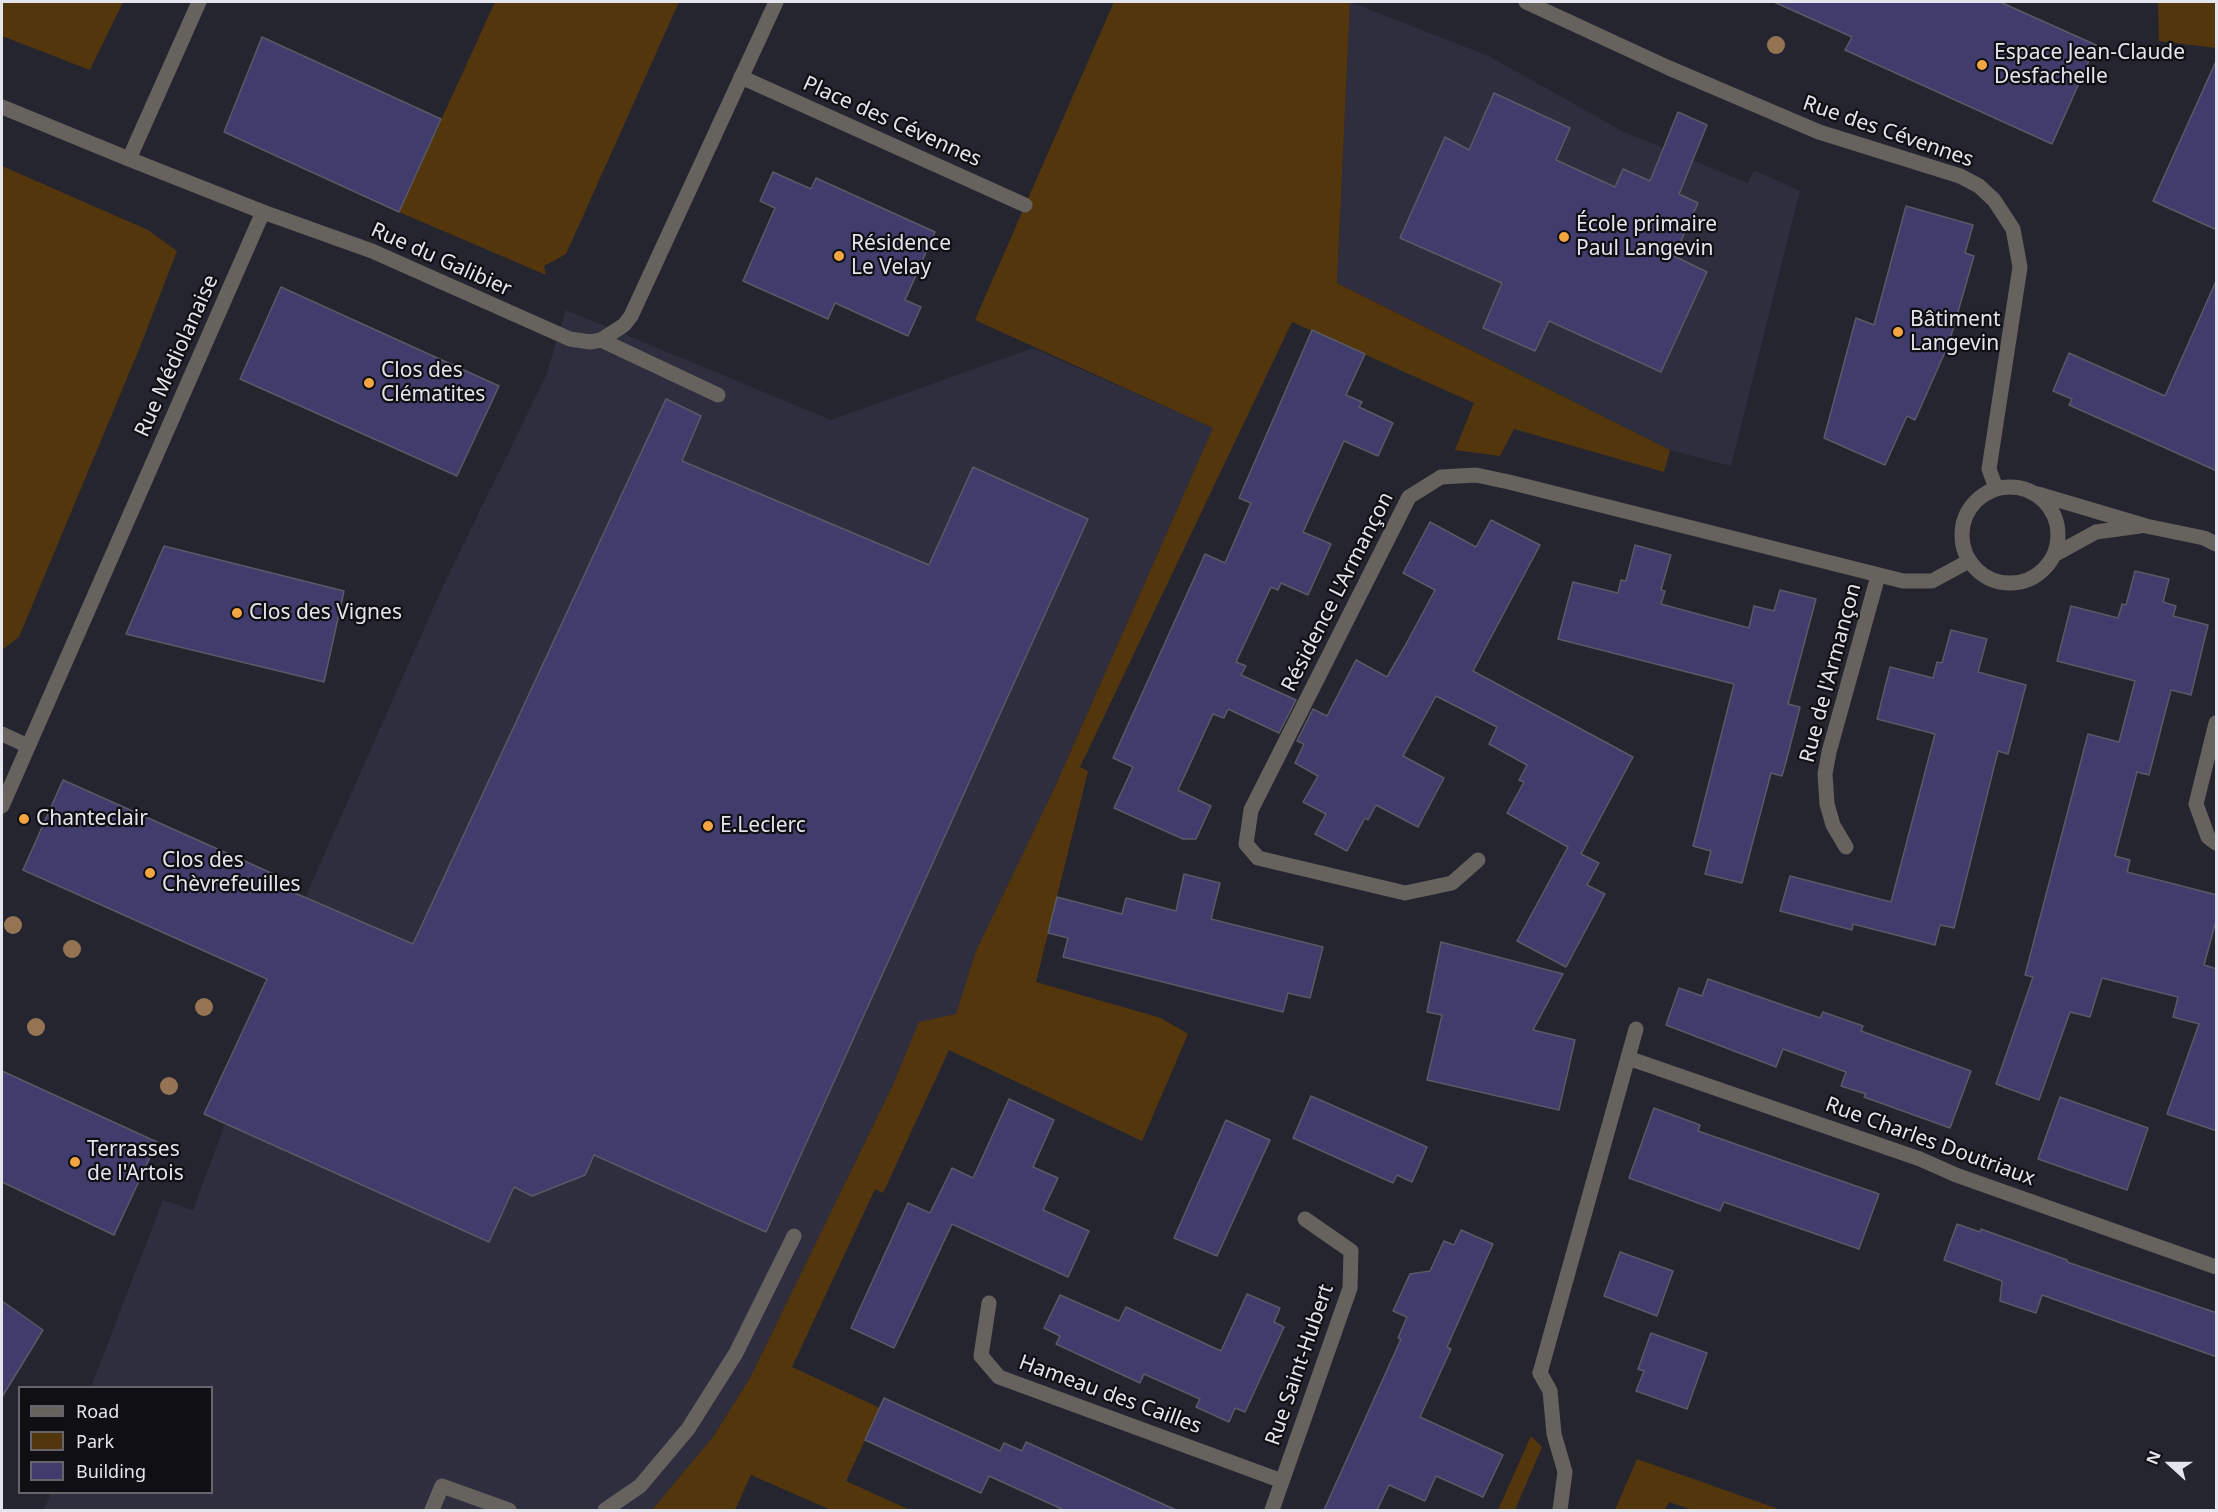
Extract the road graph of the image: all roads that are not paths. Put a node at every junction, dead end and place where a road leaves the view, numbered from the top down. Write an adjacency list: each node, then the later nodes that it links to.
1 (199, 2): 6 (street)
2 (776, 2): 4 (street)
3 (1526, 2): 11 (street, Rue des Cévennes)
4 (741, 77): 7 (street, Place des Cévennes); 9 (street)
5 (2, 107): 6 (street)
6 (129, 159): 8 (street)
7 (1025, 205)
8 (263, 212): 9 (street, Rue du Galibier); 20 (street, Rue Médiolanaise)
9 (601, 340): 10 (street)
10 (718, 395)
11 (1996, 488): 12 (street); 16 (street)
12 (2037, 494): 13 (street); 15 (street)
13 (2146, 526): 14 (street); 15 (street)
14 (2217, 544)
15 (2054, 555): 16 (street)
16 (1969, 561): 17 (street, Résidence L'Armançon)
17 (1878, 576): 23 (street, Rue de l'Armançon); 24 (street, Résidence L'Armançon)
18 (2217, 723): 22 (street)
19 (2, 734): 20 (street)
20 (28, 746): 21 (street, Rue Médiolanaise)
21 (2, 806)
22 (2217, 843)
23 (1846, 847)
24 (1478, 860)
25 (1636, 1029): 26 (street)
26 (1628, 1058): 29 (street, Rue Charles Doutriaux); 36 (street)
27 (1305, 1219): 31 (street, Rue Saint-Hubert)
28 (794, 1236): 34 (street)
29 (2217, 1267)
30 (989, 1303): 31 (street, Hameau des Cailles)
31 (1282, 1481): 35 (street, Rue Saint-Hubert)
32 (432, 1510): 33 (street)
33 (509, 1510)
34 (605, 1510)
35 (1272, 1510)
36 (1560, 1510)

